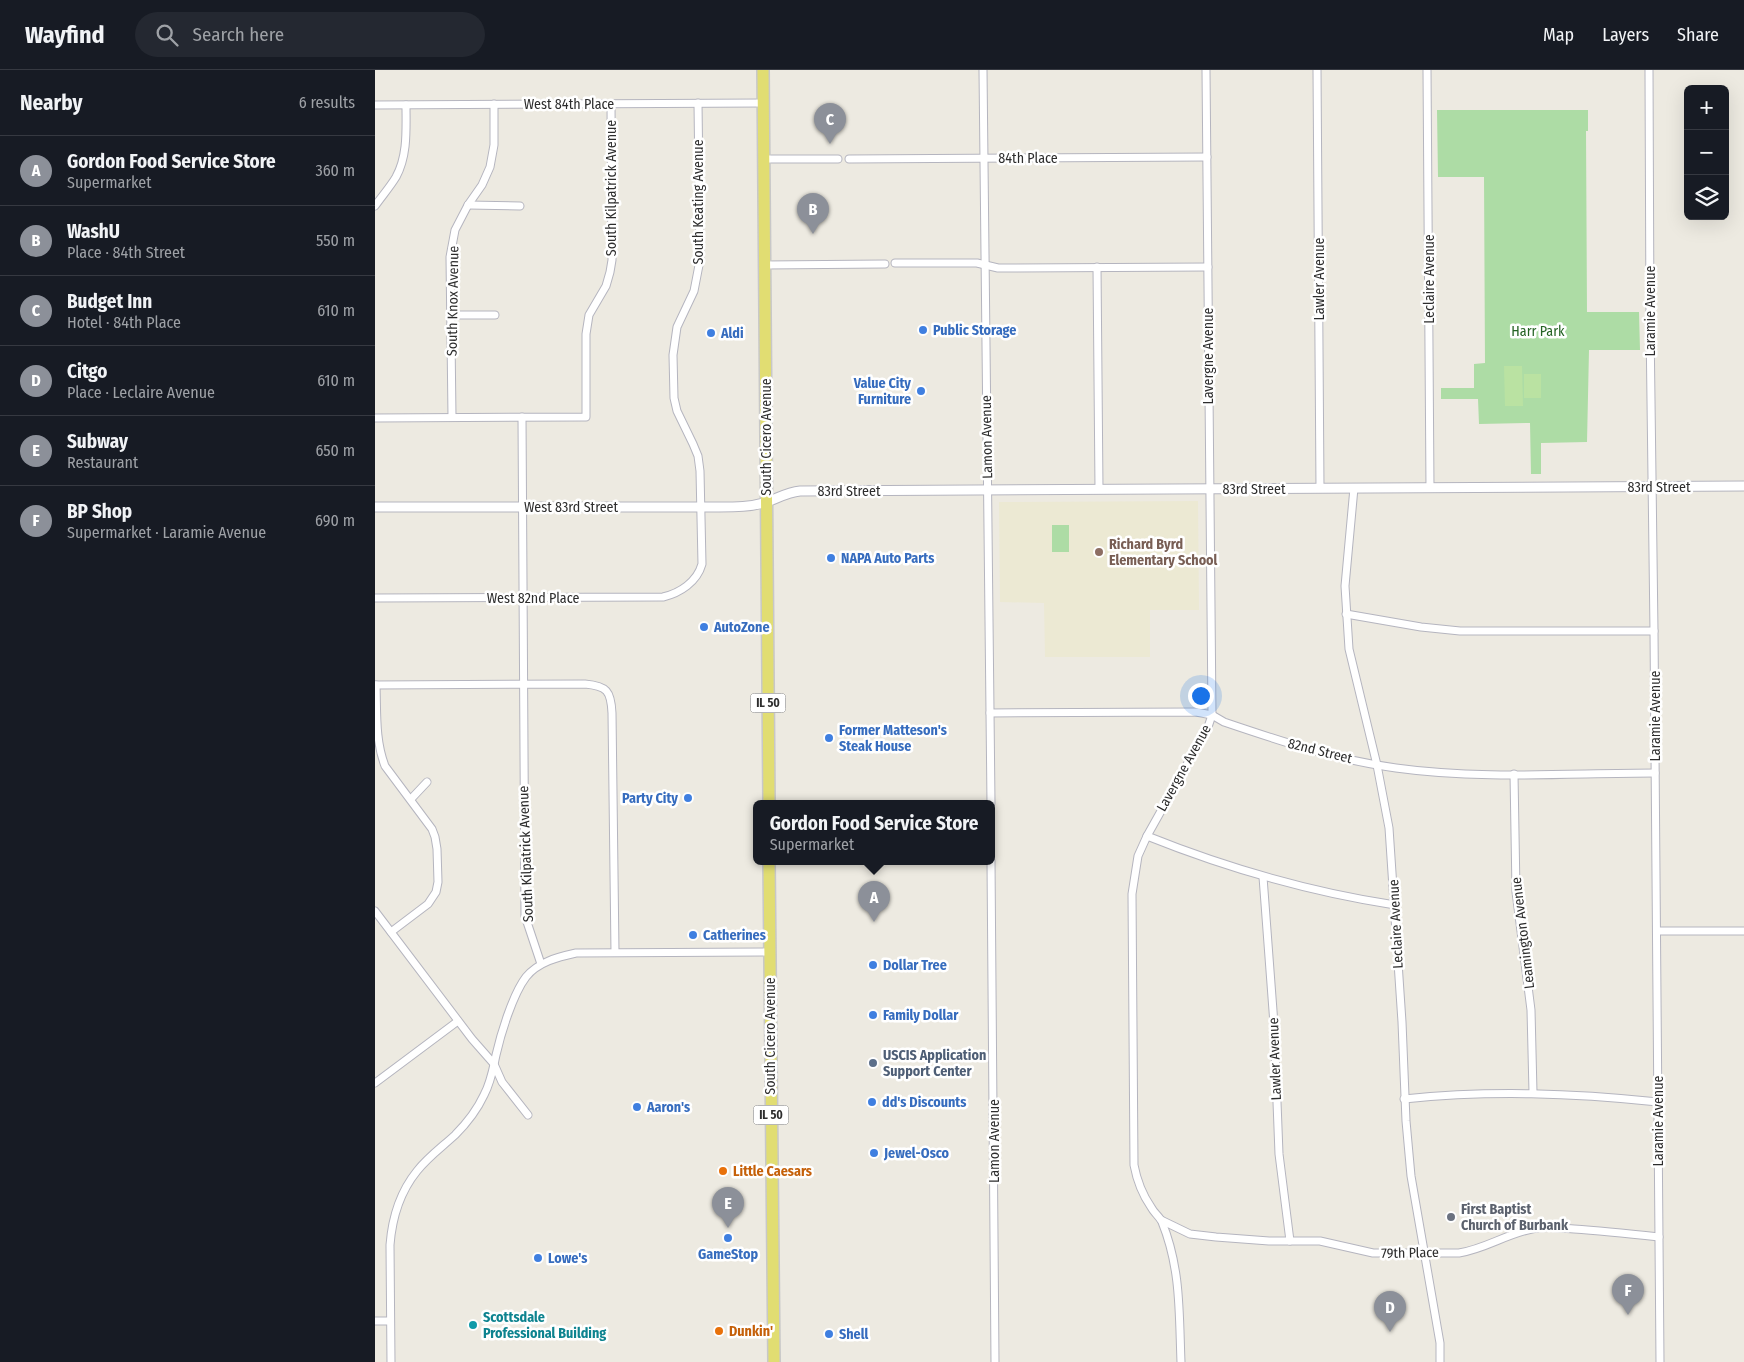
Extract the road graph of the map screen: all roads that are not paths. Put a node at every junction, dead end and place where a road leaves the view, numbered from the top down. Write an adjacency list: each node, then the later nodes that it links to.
1 (763, 70): 7 (main road, South Cicero Avenue / IL 50)
2 (983, 70): 14 (street, Lamon Avenue)
3 (1206, 70): 13 (street, Lavergne Avenue)
4 (1317, 70): 34 (street, Lawler Avenue)
5 (1427, 70): 36 (street, Leclaire Avenue)
6 (1649, 70): 33 (street, Laramie Avenue)
7 (763, 102): 8 (street, West 84th Place); 15 (main road, South Cicero Avenue / IL 50)
8 (698, 103): 10 (street, West 84th Place); 43 (street, South Keating Avenue)
9 (494, 104): 10 (street, West 84th Place); 12 (street, West 84th Place); 18 (street, South Knox Avenue)
10 (611, 104): 29 (street, South Kilpatrick Avenue)
11 (375, 105): 12 (street, West 84th Place)
12 (406, 105): 19 (street)
13 (1207, 157): 14 (street, 84th Place); 25 (street, Lavergne Avenue)
14 (984, 158): 17 (street, 84th Place); 23 (street, Lamon Avenue)
15 (764, 159): 16 (street); 24 (main road, South Cicero Avenue / IL 50)
16 (838, 159)
17 (849, 159)
18 (468, 205): 20 (street); 27 (street, South Knox Avenue)
19 (375, 206)
20 (520, 206)
21 (885, 264): 24 (street)
22 (895, 264): 23 (street)
23 (985, 265): 26 (street); 39 (street, Lamon Avenue)
24 (765, 266): 40 (main road, South Cicero Avenue / IL 50)
25 (1208, 267): 26 (street); 38 (street, Lavergne Avenue)
26 (1097, 268): 37 (street)
27 (451, 315): 28 (street); 31 (street, South Knox Avenue)
28 (495, 315)
29 (521, 417): 31 (street); 42 (street, South Kilpatrick Avenue)
30 (375, 418): 31 (street)
31 (453, 418)
32 (1744, 486): 33 (street, 83rd Street)
33 (1652, 487): 36 (street, 83rd Street); 48 (street, Laramie Avenue)
34 (1320, 488): 35 (street, 83rd Street); 38 (street, 83rd Street)
35 (1354, 488): 36 (street, 83rd Street); 47 (street, Leclaire Avenue)
36 (1430, 488)
37 (1099, 489): 38 (street, 83rd Street); 39 (street, 83rd Street)
38 (1209, 489): 52 (street, Lavergne Avenue)
39 (988, 491): 40 (street, 83rd Street); 51 (street, Lamon Avenue)
40 (767, 502): 43 (street, West 83rd Street); 58 (main road, South Cicero Avenue / IL 50)
41 (375, 507): 42 (street, West 83rd Street)
42 (522, 507): 43 (street, West 83rd Street); 46 (street, South Kilpatrick Avenue)
43 (702, 507): 44 (street, South Keating Avenue)
44 (687, 585): 46 (street, West 82nd Place)
45 (375, 598): 46 (street, West 82nd Place)
46 (523, 598): 49 (street, South Kilpatrick Avenue)
47 (1347, 614): 48 (street); 53 (street, Leclaire Avenue)
48 (1654, 631): 54 (street, Laramie Avenue)
49 (523, 684): 50 (street); 69 (street); 71 (street, South Kilpatrick Avenue)
50 (376, 686): 57 (street)
51 (990, 713): 52 (street, 82nd Street); 59 (street, Lamon Avenue)
52 (1212, 715): 53 (street, 82nd Street); 60 (street, Lavergne Avenue)
53 (1377, 765): 55 (street, 82nd Street); 64 (street, Leclaire Avenue)
54 (1655, 773): 55 (street, 82nd Street); 66 (street, Laramie Avenue)
55 (1514, 774): 75 (street, Leamington Avenue)
56 (427, 782): 57 (street)
57 (411, 799): 68 (street)
58 (769, 800)
59 (991, 800)
60 (1147, 836): 63 (street); 79 (street, Lavergne Avenue)
61 (769, 865): 70 (main road, South Cicero Avenue / IL 50)
62 (991, 865): 87 (street, Lamon Avenue)
63 (1263, 877): 64 (street); 81 (street, Lawler Avenue)
64 (1395, 905): 76 (street, Leclaire Avenue)
65 (375, 910): 68 (street)
66 (1657, 931): 67 (street); 77 (street, Laramie Avenue)
67 (1744, 931)
68 (391, 932): 72 (street)
69 (615, 952): 70 (street); 71 (street)
70 (770, 952): 86 (main road, South Cicero Avenue / IL 50)
71 (541, 964): 73 (street)
72 (458, 1020): 73 (street); 74 (street)
73 (494, 1064): 78 (street); 84 (street)
74 (375, 1084)
75 (1533, 1092): 76 (street); 77 (street)
76 (1404, 1099): 82 (street, Leclaire Avenue)
77 (1658, 1102): 80 (street, Laramie Avenue)
78 (528, 1115)
79 (1161, 1220): 81 (street, 79th Place); 88 (street, Lavergne Avenue)
80 (1659, 1237): 82 (street, 79th Place); 90 (street, Laramie Avenue)
81 (1290, 1241): 82 (street, 79th Place)
82 (1425, 1252): 89 (street, Leclaire Avenue)
83 (375, 1321): 84 (street)
84 (389, 1321): 85 (street)
85 (391, 1362)
86 (774, 1362)
87 (995, 1362)
88 (1181, 1362)
89 (1440, 1362)
90 (1660, 1362)

